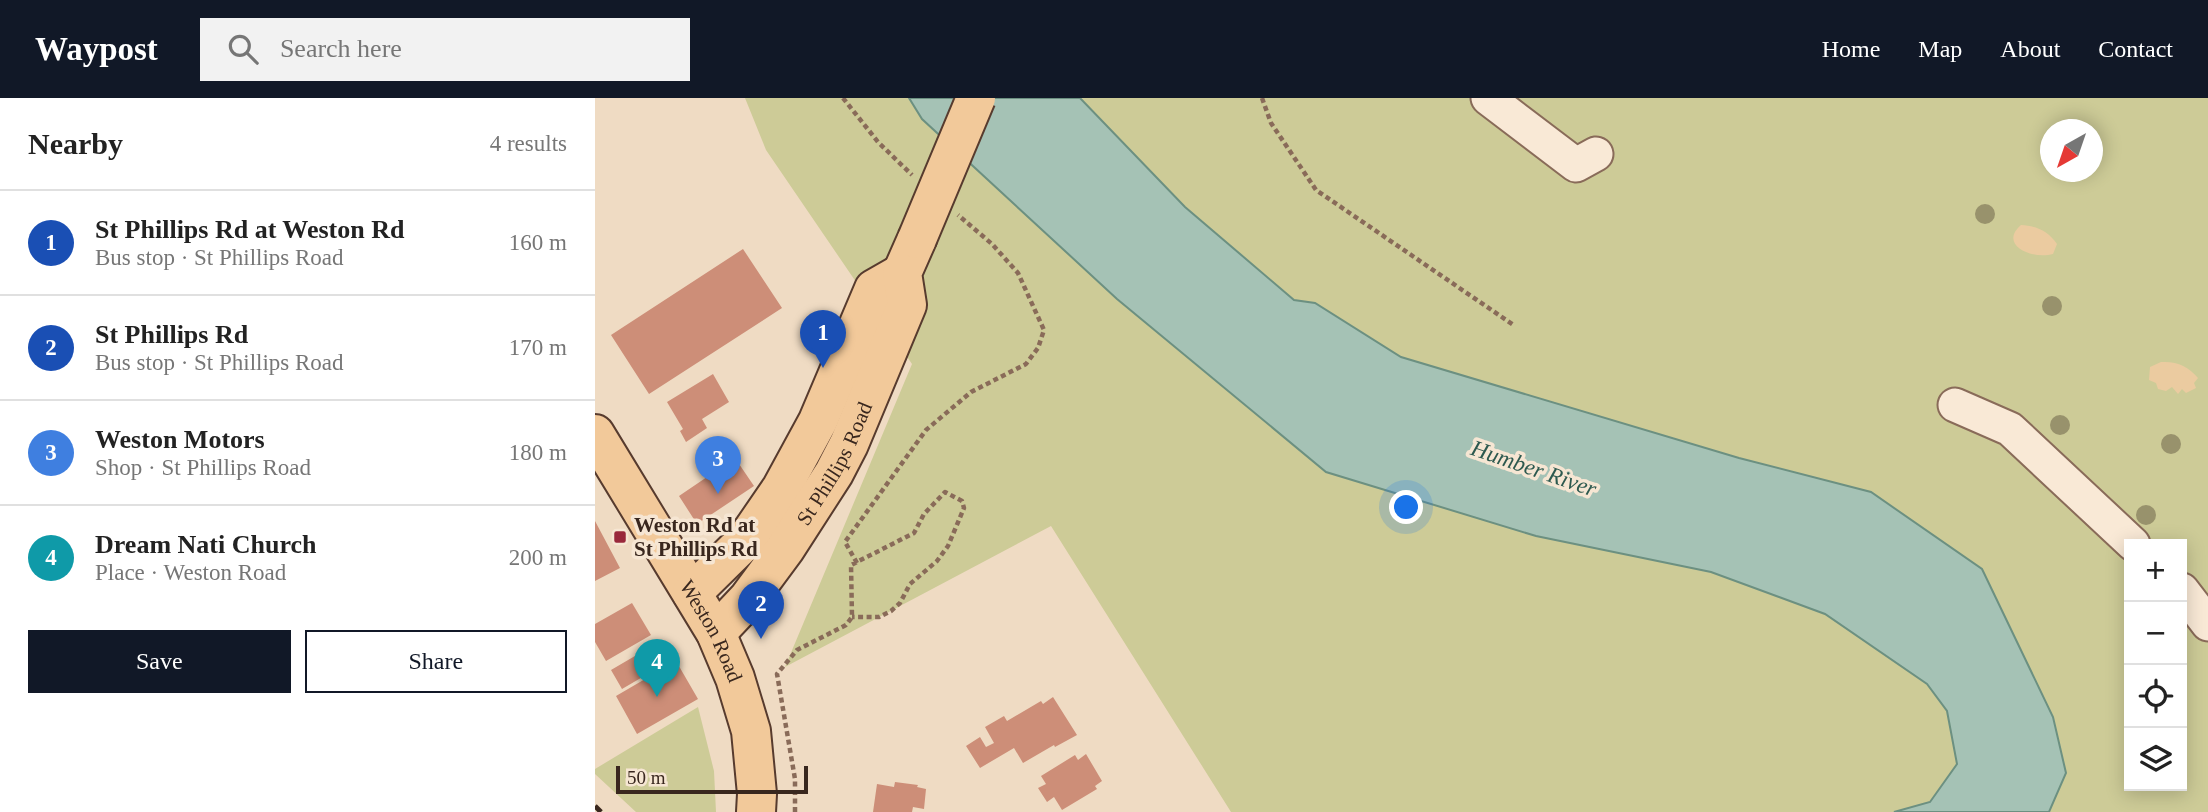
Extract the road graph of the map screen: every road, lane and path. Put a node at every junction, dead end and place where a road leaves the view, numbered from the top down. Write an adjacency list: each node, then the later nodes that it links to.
1 (976, 98): 5 (main road, bridge)
2 (1262, 98): 6 (path)
3 (1488, 98): 4 (lane)
4 (1596, 155)
5 (902, 273): 12 (main road, St Phillips Road); 16 (main road, St Phillips Road)
6 (1515, 326)
7 (1026, 364): 11 (path)
8 (1955, 405): 10 (lane)
9 (595, 434): 12 (main road, Weston Road)
10 (2128, 539)
11 (857, 563): 14 (path); 14 (path)
12 (692, 593): 16 (main road, Weston Road)
13 (2187, 597): 15 (lane)
14 (852, 617): 18 (path)
15 (2208, 624)
16 (716, 634): 17 (main road, Weston Road)
17 (756, 812)
18 (795, 812)

